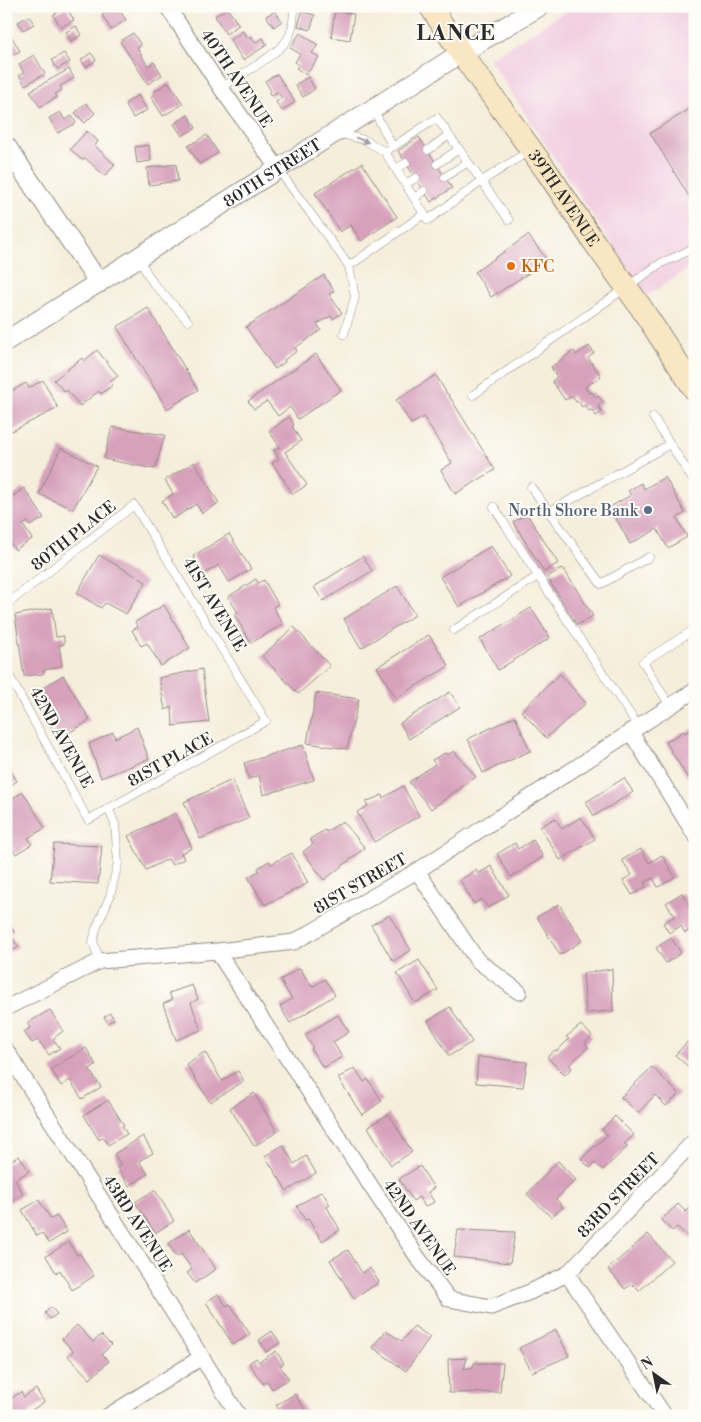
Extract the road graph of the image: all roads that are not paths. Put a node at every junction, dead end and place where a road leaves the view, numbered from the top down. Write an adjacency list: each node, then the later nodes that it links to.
1 (167, 6): 6 (street, 40TH AVENUE)
2 (294, 6): 6 (lane)
3 (430, 6): 5 (main road, 39TH AVENUE)
4 (540, 6): 5 (street, 80TH STREET)
5 (461, 52): 7 (street, 80TH STREET); 14 (main road, 39TH AVENUE)
6 (220, 88): 19 (street, 40TH AVENUE)
7 (373, 109): 8 (street, 80TH STREET); 11 (lane)
8 (336, 132): 15 (lane, one-way to 15); 19 (street, 80TH STREET)
9 (449, 135): 11 (lane); 12 (lane); 13 (lane)
10 (6, 146): 32 (street)
11 (393, 147): 15 (lane)
12 (459, 149): 16 (lane); 18 (lane)
13 (428, 150)
14 (530, 150): 23 (lane); 33 (main road, 39TH AVENUE)
15 (385, 152): 20 (lane)
16 (468, 162): 21 (lane); 23 (lane)
17 (406, 163): 20 (lane)
18 (437, 164)
19 (278, 170): 30 (street, 80TH STREET); 31 (lane)
20 (396, 170): 24 (lane)
21 (445, 177)
22 (416, 178): 24 (lane)
23 (482, 181): 27 (lane); 28 (lane)
24 (405, 184): 26 (lane)
25 (424, 191): 26 (lane)
26 (414, 198): 27 (lane)
27 (424, 214): 31 (lane)
28 (509, 220)
29 (695, 247): 33 (lane)
30 (138, 258): 32 (street, 80TH STREET); 34 (lane)
31 (348, 266): 35 (lane)
32 (99, 284): 36 (street, 80TH STREET)
33 (627, 288): 37 (main road, 39TH AVENUE); 38 (lane)
34 (188, 321)
35 (344, 334)
36 (6, 342)
37 (695, 390)
38 (472, 395)
39 (653, 417): 40 (lane)
40 (670, 444): 41 (lane); 45 (lane)
41 (695, 483)
42 (531, 487): 45 (lane)
43 (134, 505): 48 (lane, 80TH PLACE); 54 (lane, 41ST AVENUE)
44 (494, 507): 47 (lane)
45 (549, 512): 46 (lane)
46 (649, 557)
47 (538, 576): 50 (lane); 55 (lane)
48 (6, 605)
49 (695, 629): 53 (lane)
50 (454, 630)
51 (6, 670): 58 (lane, 42ND AVENUE)
52 (695, 690): 53 (street, 81ST STREET)
53 (670, 706): 55 (street, 81ST STREET)
54 (266, 722): 56 (lane, 81ST PLACE)
55 (634, 729): 57 (street); 60 (street, 81ST STREET)
56 (108, 808): 58 (lane, 81ST PLACE); 62 (lane)
57 (689, 813): 59 (street)
58 (88, 820)
59 (695, 836)
60 (417, 871): 61 (street, 81ST STREET); 63 (street)
61 (217, 951): 62 (street, 81ST STREET); 67 (street, 42ND AVENUE)
62 (100, 960): 64 (street, 81ST STREET)
63 (519, 992)
64 (6, 1008)
65 (6, 1050): 68 (street, 43RD AVENUE)
66 (695, 1140): 67 (street, 83RD STREET)
67 (567, 1274): 71 (street)
68 (202, 1357): 69 (street); 70 (street, 43RD AVENUE)
69 (108, 1416)
70 (239, 1416)
71 (665, 1416)

